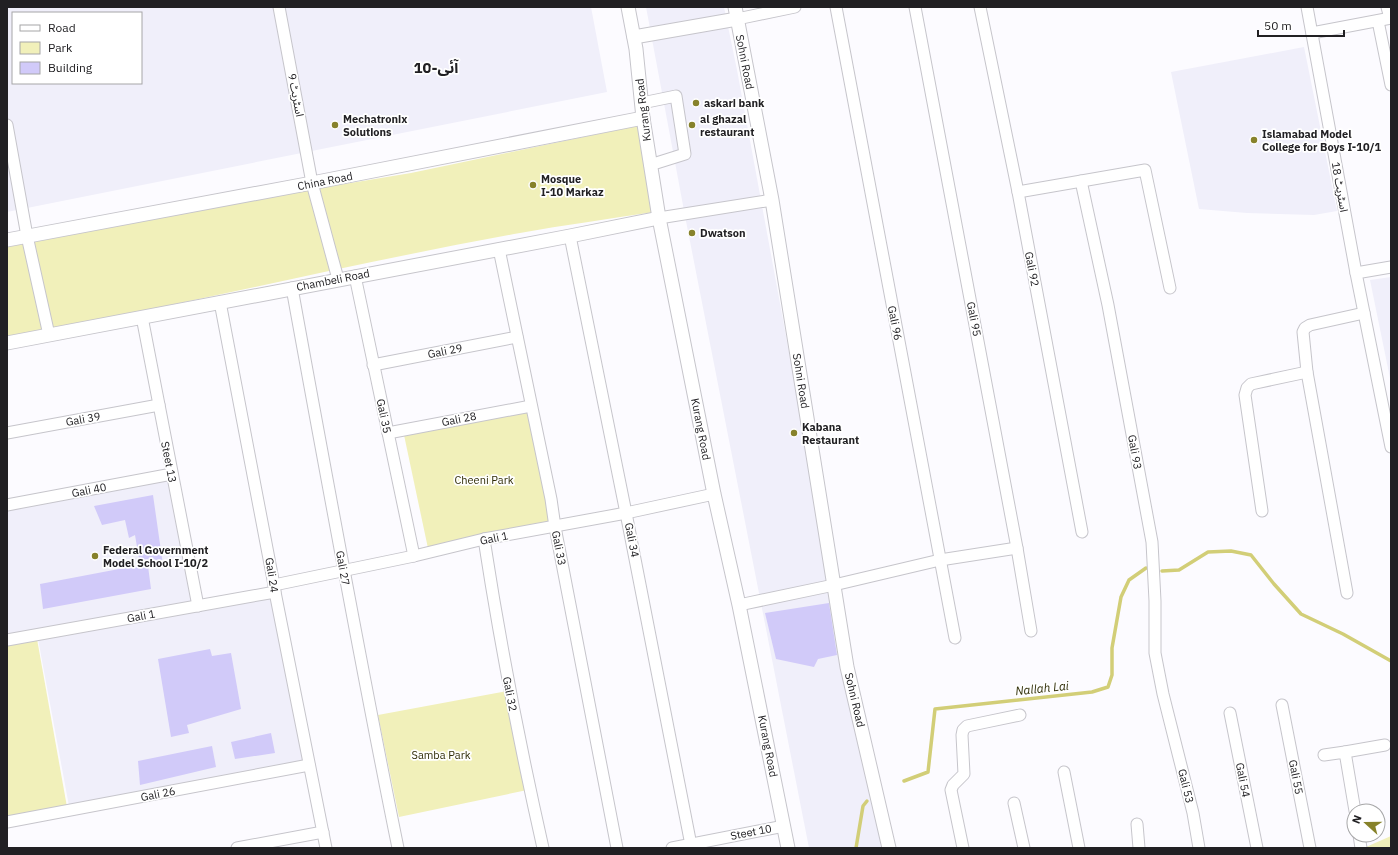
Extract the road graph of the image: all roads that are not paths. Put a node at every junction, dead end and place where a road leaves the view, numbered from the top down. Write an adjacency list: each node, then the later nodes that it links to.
1 (279, 7): 19 (street, اسٹریٹ 9)
2 (628, 7): 12 (street, Kurang Road)
3 (795, 7): 8 (street)
4 (836, 7): 56 (street, Gali 96)
5 (915, 7): 54 (street, Gali 95)
6 (980, 7): 20 (street, Gali 92)
7 (1307, 7): 11 (street, اسٹریٹ 18)
8 (736, 13): 12 (street); 21 (street, Sohni Road)
9 (1389, 14): 10 (street)
10 (1378, 20): 11 (street); 13 (street)
11 (1312, 34): 28 (street, اسٹریٹ 18)
12 (634, 37): 14 (street, Kurang Road)
13 (1391, 85)
14 (642, 103): 15 (street, Kurang Road); 17 (street)
15 (642, 118): 17 (street, Kurang Road); 19 (street, China Road)
16 (7, 125): 23 (street)
17 (650, 165): 22 (street, Kurang Road)
18 (1081, 181): 20 (street); 32 (street); 69 (street, Gali 93)
19 (312, 183): 23 (street, China Road); 30 (street, اسٹریٹ 9)
20 (1018, 192): 52 (street, Gali 92)
21 (772, 200): 22 (street); 58 (street, Sohni Road)
22 (659, 218): 24 (street, Chambeli Road); 47 (street, Kurang Road)
23 (28, 236): 25 (street, China Road); 36 (street)
24 (570, 236): 26 (street, Chambeli Road); 50 (street, Gali 34)
25 (7, 240)
26 (499, 248): 29 (street, Chambeli Road); 37 (street, Gali 33)
27 (1391, 267): 28 (street)
28 (1356, 273): 34 (street, اسٹریٹ 18)
29 (355, 276): 30 (street, Chambeli Road); 39 (street, Gali 35)
30 (338, 279): 31 (street, Chambeli Road)
31 (292, 288): 33 (street, Chambeli Road); 57 (street, Gali 27)
32 (1170, 288)
33 (220, 302): 35 (street, Chambeli Road); 59 (street, Gali 24)
34 (1364, 313): 40 (street); 45 (street, اسٹریٹ 18)
35 (142, 317): 36 (street, Chambeli Road); 41 (street, Steet 13)
36 (49, 335): 38 (street, Chambeli Road)
37 (517, 337): 39 (street, Gali 29); 42 (street, Gali 33)
38 (7, 343)
39 (373, 365): 44 (street, Gali 35)
40 (1307, 372): 49 (street); 60 (street)
41 (159, 405): 43 (street, Gali 39); 46 (street, Steet 13)
42 (531, 406): 44 (street, Gali 28); 51 (street, Gali 33)
43 (7, 432)
44 (388, 433): 55 (street, Gali 35)
45 (1391, 447)
46 (172, 474): 48 (street, Gali 40); 62 (street, Steet 13)
47 (714, 494): 50 (street, Gali 1); 61 (street, Kurang Road)
48 (7, 505)
49 (1262, 511)
50 (626, 513): 51 (street, Gali 1); 81 (street, Gali 34)
51 (555, 526): 53 (street, Gali 1); 86 (street, Gali 33)
52 (1082, 532)
53 (484, 539): 55 (street, Gali 1); 85 (street, Gali 32)
54 (1017, 548): 56 (street); 63 (street, Gali 95)
55 (414, 556): 57 (street, Gali 1)
56 (940, 560): 58 (street); 64 (street, Gali 96)
57 (344, 571): 59 (street, Gali 1); 84 (street, Gali 27)
58 (834, 585): 61 (street); 89 (street, Sohni Road)
59 (274, 588): 62 (street, Gali 1); 73 (street, Gali 24)
60 (1347, 593)
61 (739, 605): 79 (street, Kurang Road)
62 (198, 606): 65 (street, Gali 1)
63 (1031, 632)
64 (955, 638)
65 (7, 640)
66 (1282, 705): 96 (street, Gali 55)
67 (1230, 713): 95 (street, Gali 54)
68 (1020, 714): 90 (street)
69 (1171, 725): 94 (street, Gali 53)
70 (1385, 745): 71 (street)
71 (1345, 752): 72 (street); 76 (street)
72 (1324, 755)
73 (309, 765): 77 (street, Gali 26); 80 (street, Gali 24)
74 (1064, 772): 92 (street)
75 (1014, 803): 91 (street)
76 (1354, 803)
77 (7, 822)
78 (1137, 824): 93 (street)
79 (784, 826): 81 (street, Steet 10); 88 (street, Kurang Road)
80 (322, 832): 82 (street); 83 (street, Gali 24)
81 (686, 846): 87 (street, Steet 10)
82 (237, 848)
83 (326, 848)
84 (398, 848)
85 (543, 848)
86 (617, 848)
87 (672, 848)
88 (788, 848)
89 (889, 848)
90 (963, 848)
91 (1024, 848)
92 (1079, 848)
93 (1139, 848)
94 (1199, 848)
95 (1257, 848)
96 (1310, 848)

